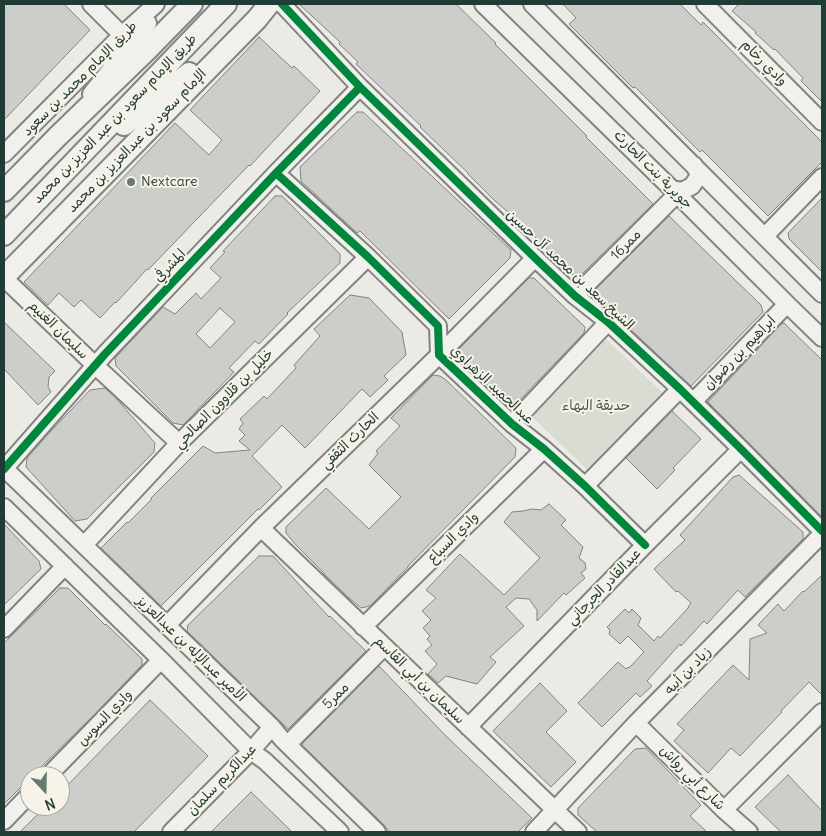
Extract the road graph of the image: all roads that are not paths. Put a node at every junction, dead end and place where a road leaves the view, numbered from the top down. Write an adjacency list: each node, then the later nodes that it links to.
1 (91, 4): 11 (street)
2 (156, 4): 11 (street, طريق الإمام محمد بن سعود)
3 (163, 4): 14 (street)
4 (192, 4): 14 (main road, طريق الإمام سعود بن عبد العزيز بن محمد)
5 (226, 4): 23 (main road, طريق الإمام سعود بن عبد العزيز بن محمد)
6 (282, 4): 12 (street, الشيخ سعد بن محمد آل حسين)
7 (483, 4): 21 (street, جويرية بنت الحارث)
8 (532, 4): 16 (street)
9 (705, 4): 13 (street, وادي رخام)
10 (263, 11): 23 (main road); 27 (main road, الإمام سعود بن عبدالعزيز بن محمد)
11 (122, 35): 15 (street, طريق الإمام محمد بن سعود)
12 (360, 86): 17 (street, المشرفي); 26 (street, الشيخ سعد بن محمد آل حسين)
13 (822, 122)
14 (58, 136): 20 (main road, طريق الإمام سعود بن عبد العزيز بن محمد)
15 (4, 154)
16 (694, 165): 19 (street); 21 (street)
17 (276, 173): 25 (street, عبدالحميد الزهراوي); 34 (street, المشرفي)
18 (822, 177): 24 (street)
19 (717, 188): 22 (street); 24 (street)
20 (4, 191)
21 (675, 191): 22 (street, جويرية بنت الحارث); 29 (street, ممر16)
22 (693, 210): 30 (street, جويرية بنت الحارث)
23 (10, 228)
24 (764, 236): 28 (street)
25 (368, 258): 33 (street, عبدالحميد الزهراوي); 38 (street, خليل بن قلاوون الصالحي)
26 (535, 258): 29 (street, الشيخ سعد بن محمد آل حسين); 33 (street, الحارث الثقفي)
27 (4, 277): 34 (street, سليمان الغنيم)
28 (822, 294)
29 (575, 296): 31 (street, الشيخ سعد بن محمد آل حسين)
30 (787, 304): 32 (street, جويرية بنت الحارث); 36 (street, ابراهيم بن رضوان)
31 (608, 322): 35 (street, الشيخ سعد بن محمد آل حسين); 37 (street)
32 (822, 338)
33 (439, 354): 37 (street, عبدالحميد الزهراوي); 44 (street, الحارث الثقفي)
34 (95, 365): 38 (street, سليمان الغنيم); 41 (street, المشرفي)
35 (680, 389): 36 (street, الشيخ سعد بن محمد آل حسين); 42 (street)
36 (693, 402): 40 (street, الشيخ سعد بن محمد آل حسين)
37 (512, 424): 39 (street, عبدالحميد الزهراوي)
38 (179, 444): 46 (street, خليل بن قلاوون الصالحي)
39 (544, 449): 42 (street, عبدالحميد الزهراوي); 50 (street, وادي السباع)
40 (742, 449): 45 (street, الشيخ سعد بن محمد آل حسين); 47 (street, عبدالقادر الجرجاني)
41 (4, 468): 46 (street, الأمير عبدالإله بن عبدالعزيز)
42 (585, 486): 47 (street, عبدالحميد الزهراوي)
43 (4, 507): 48 (street, الأمير عبدالإله بن عبدالعزيز)
44 (261, 528): 49 (street, الحارث الثقفي); 50 (street, سليمان بن أبي القاسم)
45 (822, 533): 55 (street, زياد بن أبيه)
46 (84, 545): 49 (street, الأمير عبدالإله بن عبدالعزيز)
47 (645, 545): 57 (street, عبدالقادر الجرجاني)
48 (65, 566): 51 (street); 53 (street, الأمير عبدالإله بن عبدالعزيز)
49 (167, 625): 56 (street, الأمير عبدالإله بن عبدالعزيز)
50 (363, 627): 52 (street, سليمان بن أبي القاسم)
51 (4, 629)
52 (384, 647): 57 (street, سليمان بن أبي القاسم); 58 (street, ممر5)
53 (161, 660): 59 (street, الأمير عبدالإله بن عبدالعزيز); 60 (street, وادي السوس)
54 (822, 712): 63 (street)
55 (636, 723): 62 (street, زياد بن أبيه); 63 (street, شارع أبي رواش)
56 (272, 727): 58 (street, الأمير عبدالإله بن عبدالعزيز); 59 (street, عبدالكريم سلمان)
57 (468, 727): 62 (street, سليمان بن أبي القاسم)
58 (288, 744): 67 (street, الأمير عبدالإله بن عبدالعزيز)
59 (251, 751): 65 (street, عبدالكريم سلمان); 66 (street, الأمير عبدالإله بن عبدالعزيز)
60 (58, 766)
61 (20, 804): 64 (street)
62 (556, 810): 68 (street, زياد بن أبيه); 69 (street, سليمان بن أبي القاسم)
63 (724, 810): 70 (street, شارع أبي رواش)
64 (4, 821)
65 (171, 832)
66 (340, 832)
67 (378, 832)
68 (534, 832)
69 (578, 832)
70 (749, 832)

